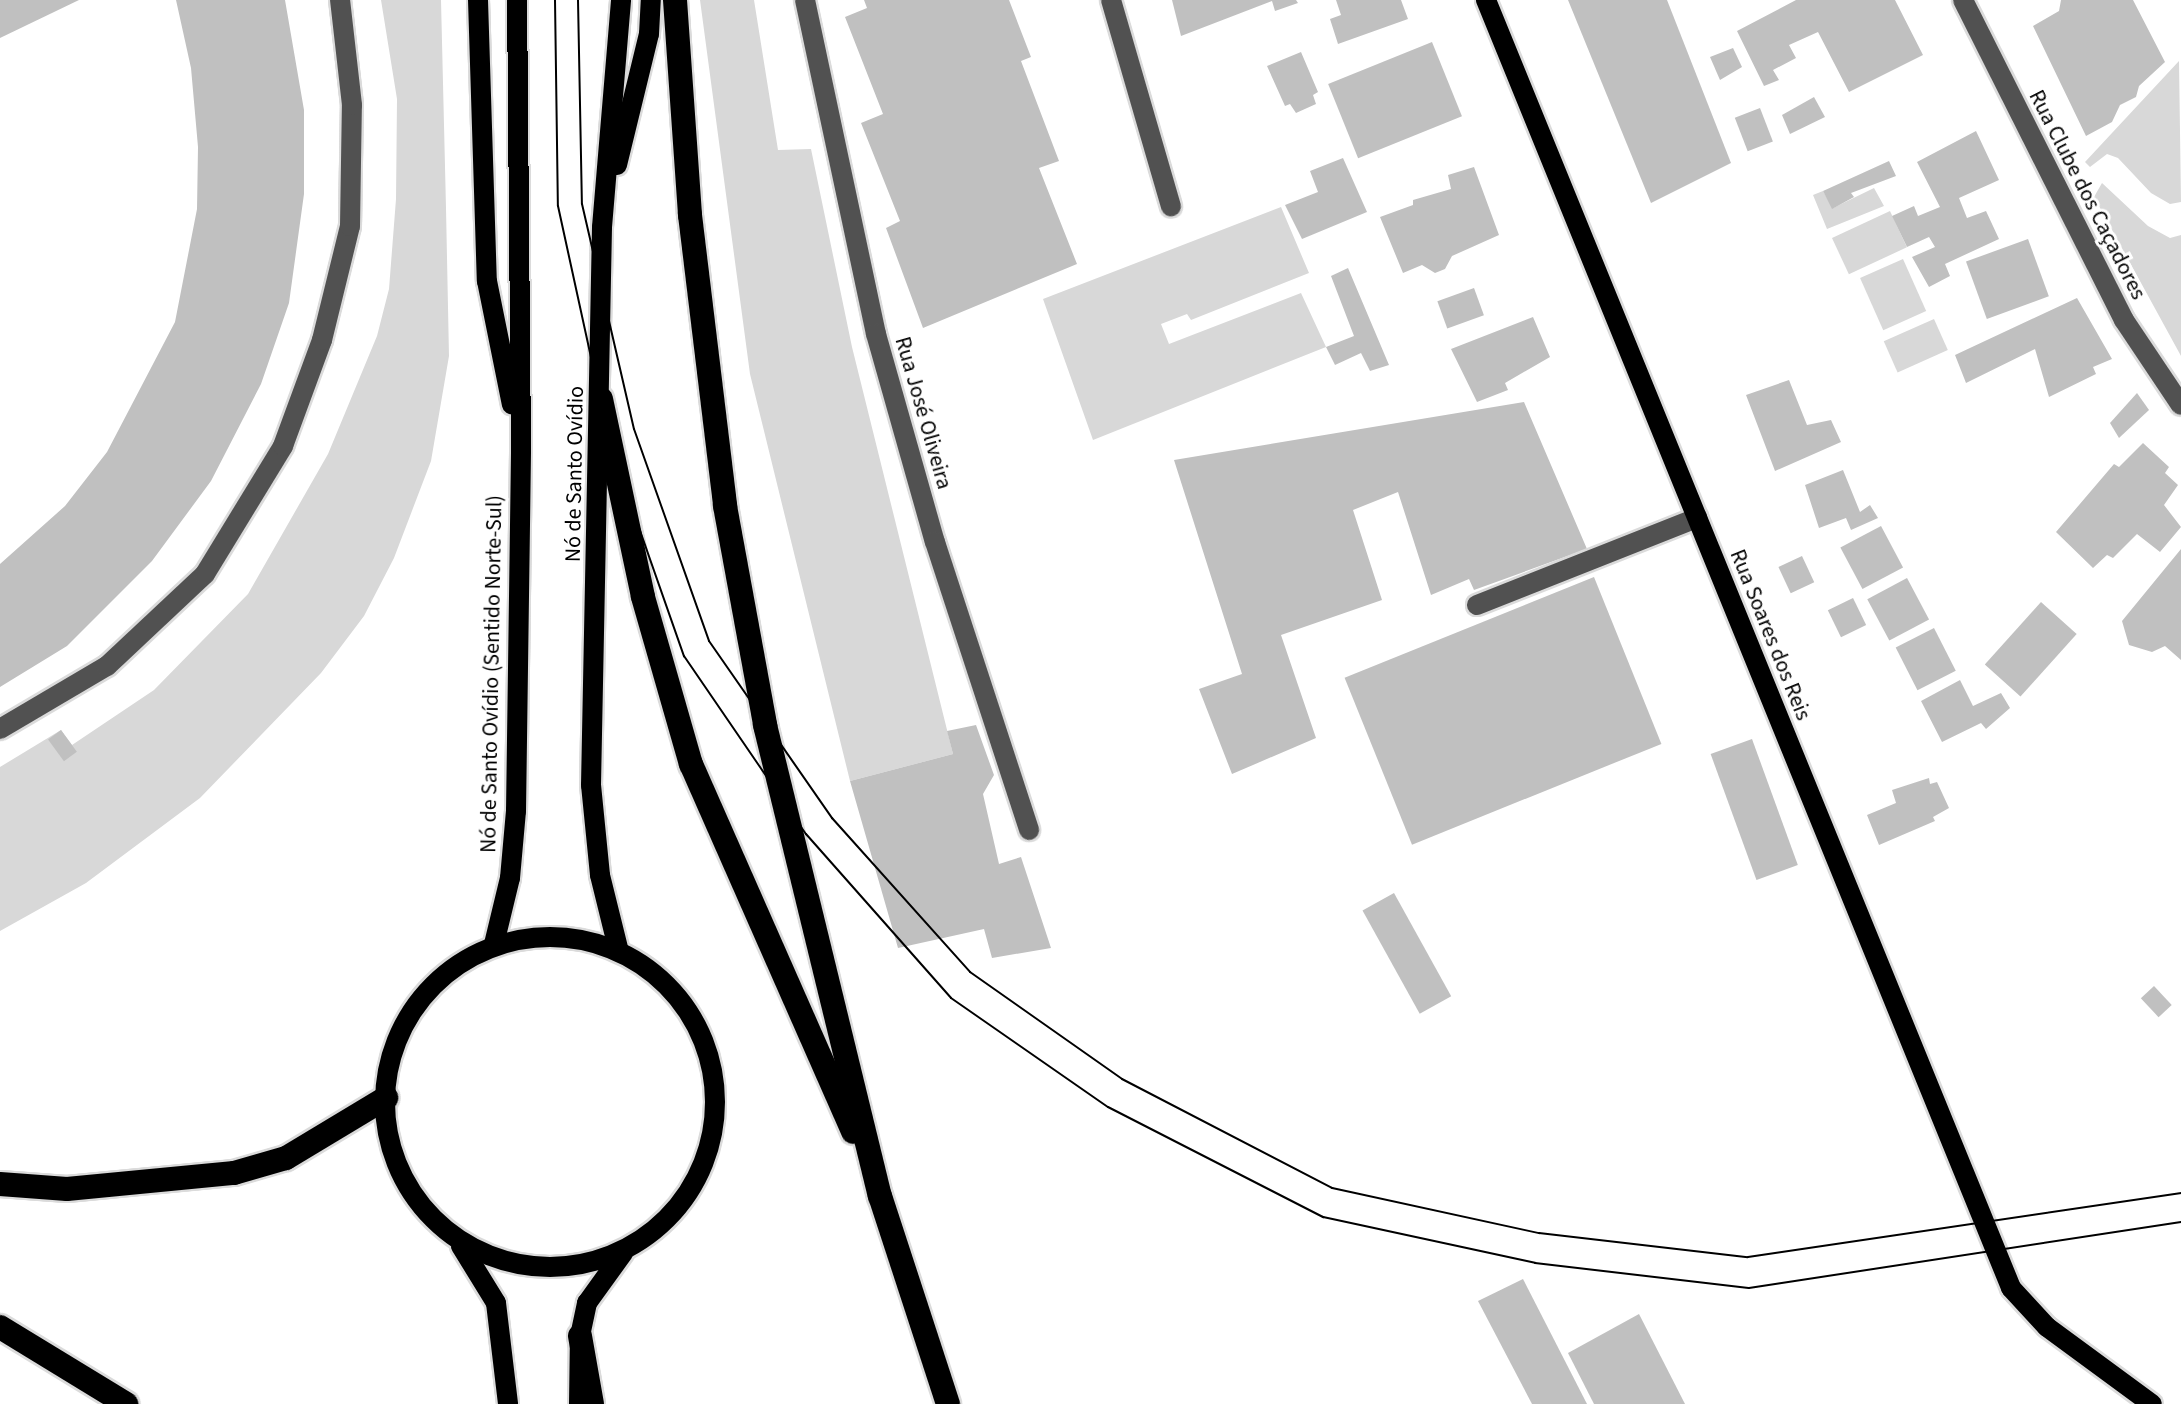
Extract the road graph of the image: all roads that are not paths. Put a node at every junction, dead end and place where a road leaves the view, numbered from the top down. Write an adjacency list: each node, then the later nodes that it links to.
1 (340, 0): 18 (street)
2 (478, 0): 15 (main road)
3 (517, 0): 15 (main road)
4 (621, 0): 12 (main road, Nó de Santo Ovídio)
5 (651, 0): 12 (main road)
6 (675, 0): 24 (highway)
7 (805, 0): 19 (street, Rua José Oliveira)
8 (1111, 0): 11 (street)
9 (1486, 0): 16 (main road, Rua Soares dos Reis)
10 (1963, 0): 14 (street, Rua Clube dos Caçadores)
11 (1171, 206)
12 (602, 227): 13 (main road, Nó de Santo Ovídio)
13 (601, 399): 21 (main road, Nó de Santo Ovídio); 24 (highway)
14 (2181, 405)
15 (521, 451): 20 (main road, Nó de Santo Ovídio (Sentido Norte-Sul))
16 (1697, 518): 17 (street); 34 (main road, Rua Soares dos Reis)
17 (1477, 605)
18 (0, 729)
19 (1029, 830)
20 (494, 944): 21 (main road); 22 (main road)
21 (618, 948): 26 (main road)
22 (386, 1098): 23 (highway); 25 (main road)
23 (0, 1184)
24 (880, 1196): 33 (highway)
25 (461, 1246): 26 (main road); 30 (main road)
26 (623, 1252): 28 (main road)
27 (0, 1327): 29 (highway)
28 (580, 1336): 31 (main road); 32 (highway)
29 (126, 1404)
30 (508, 1404)
31 (579, 1404)
32 (592, 1404)
33 (948, 1404)
34 (2152, 1404)

